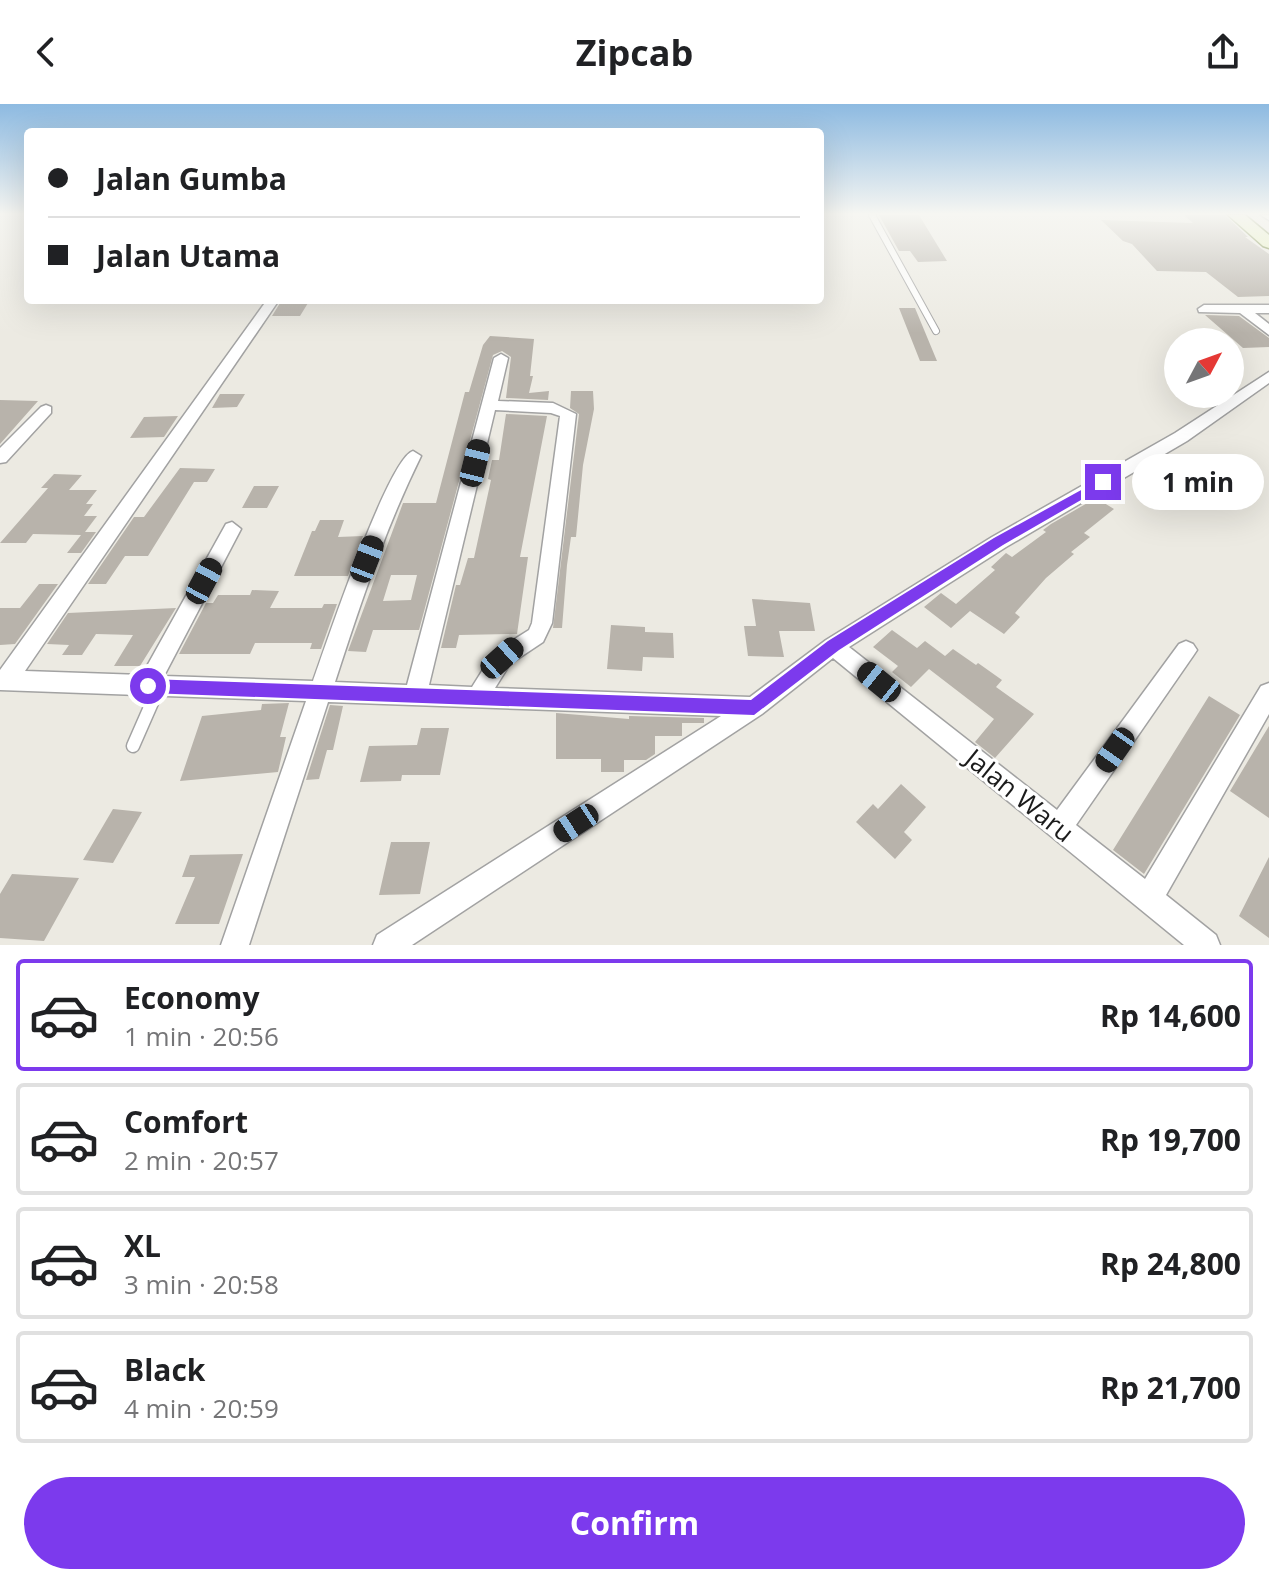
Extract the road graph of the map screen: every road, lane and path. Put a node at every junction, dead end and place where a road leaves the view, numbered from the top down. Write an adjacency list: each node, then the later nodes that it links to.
1 (894, 254): 6 (lane)
2 (270, 304): 17 (street)
3 (1204, 309): 4 (street)
4 (1243, 309): 5 (street); 7 (street)
5 (1269, 309)
6 (936, 331)
7 (1269, 331)
8 (501, 358): 10 (street)
9 (1269, 376): 15 (street)
10 (489, 405): 20 (street); 22 (street)
11 (46, 410): 13 (street)
12 (413, 456): 19 (street)
13 (0, 458)
14 (232, 529): 18 (street)
15 (833, 646): 23 (street); 25 (street, Jalan Waru)
16 (1186, 650): 25 (street)
17 (3, 680): 18 (street)
18 (154, 686): 19 (street); 24 (lane)
19 (320, 692): 20 (street); 27 (street)
20 (416, 693): 22 (street)
21 (1269, 693): 26 (street)
22 (478, 696): 23 (street)
23 (754, 707): 28 (street)
24 (133, 746)
25 (1060, 827): 26 (street, Jalan Waru)
26 (1149, 898): 29 (street, Jalan Waru)
27 (235, 945)
28 (387, 945)
29 (1206, 945)

